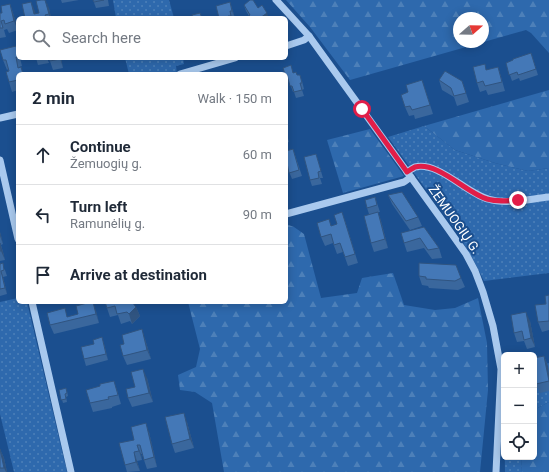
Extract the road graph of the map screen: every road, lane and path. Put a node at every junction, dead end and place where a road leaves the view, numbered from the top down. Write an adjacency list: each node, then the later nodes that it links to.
1 (276, 0): 2 (street, ŽEMUOGIŲ G.)
2 (309, 36): 3 (street); 9 (street, ŽEMUOGIŲ G.)
3 (288, 45)
4 (228, 60): 5 (street)
5 (187, 72)
6 (16, 114): 7 (street)
7 (0, 118)
8 (0, 160): 12 (street)
9 (409, 175): 10 (street); 11 (street); 15 (street, ŽEMUOGIŲ G.)
10 (549, 197)
11 (288, 213)
12 (16, 230)
13 (32, 304): 14 (street)
14 (71, 472)
15 (496, 472)

